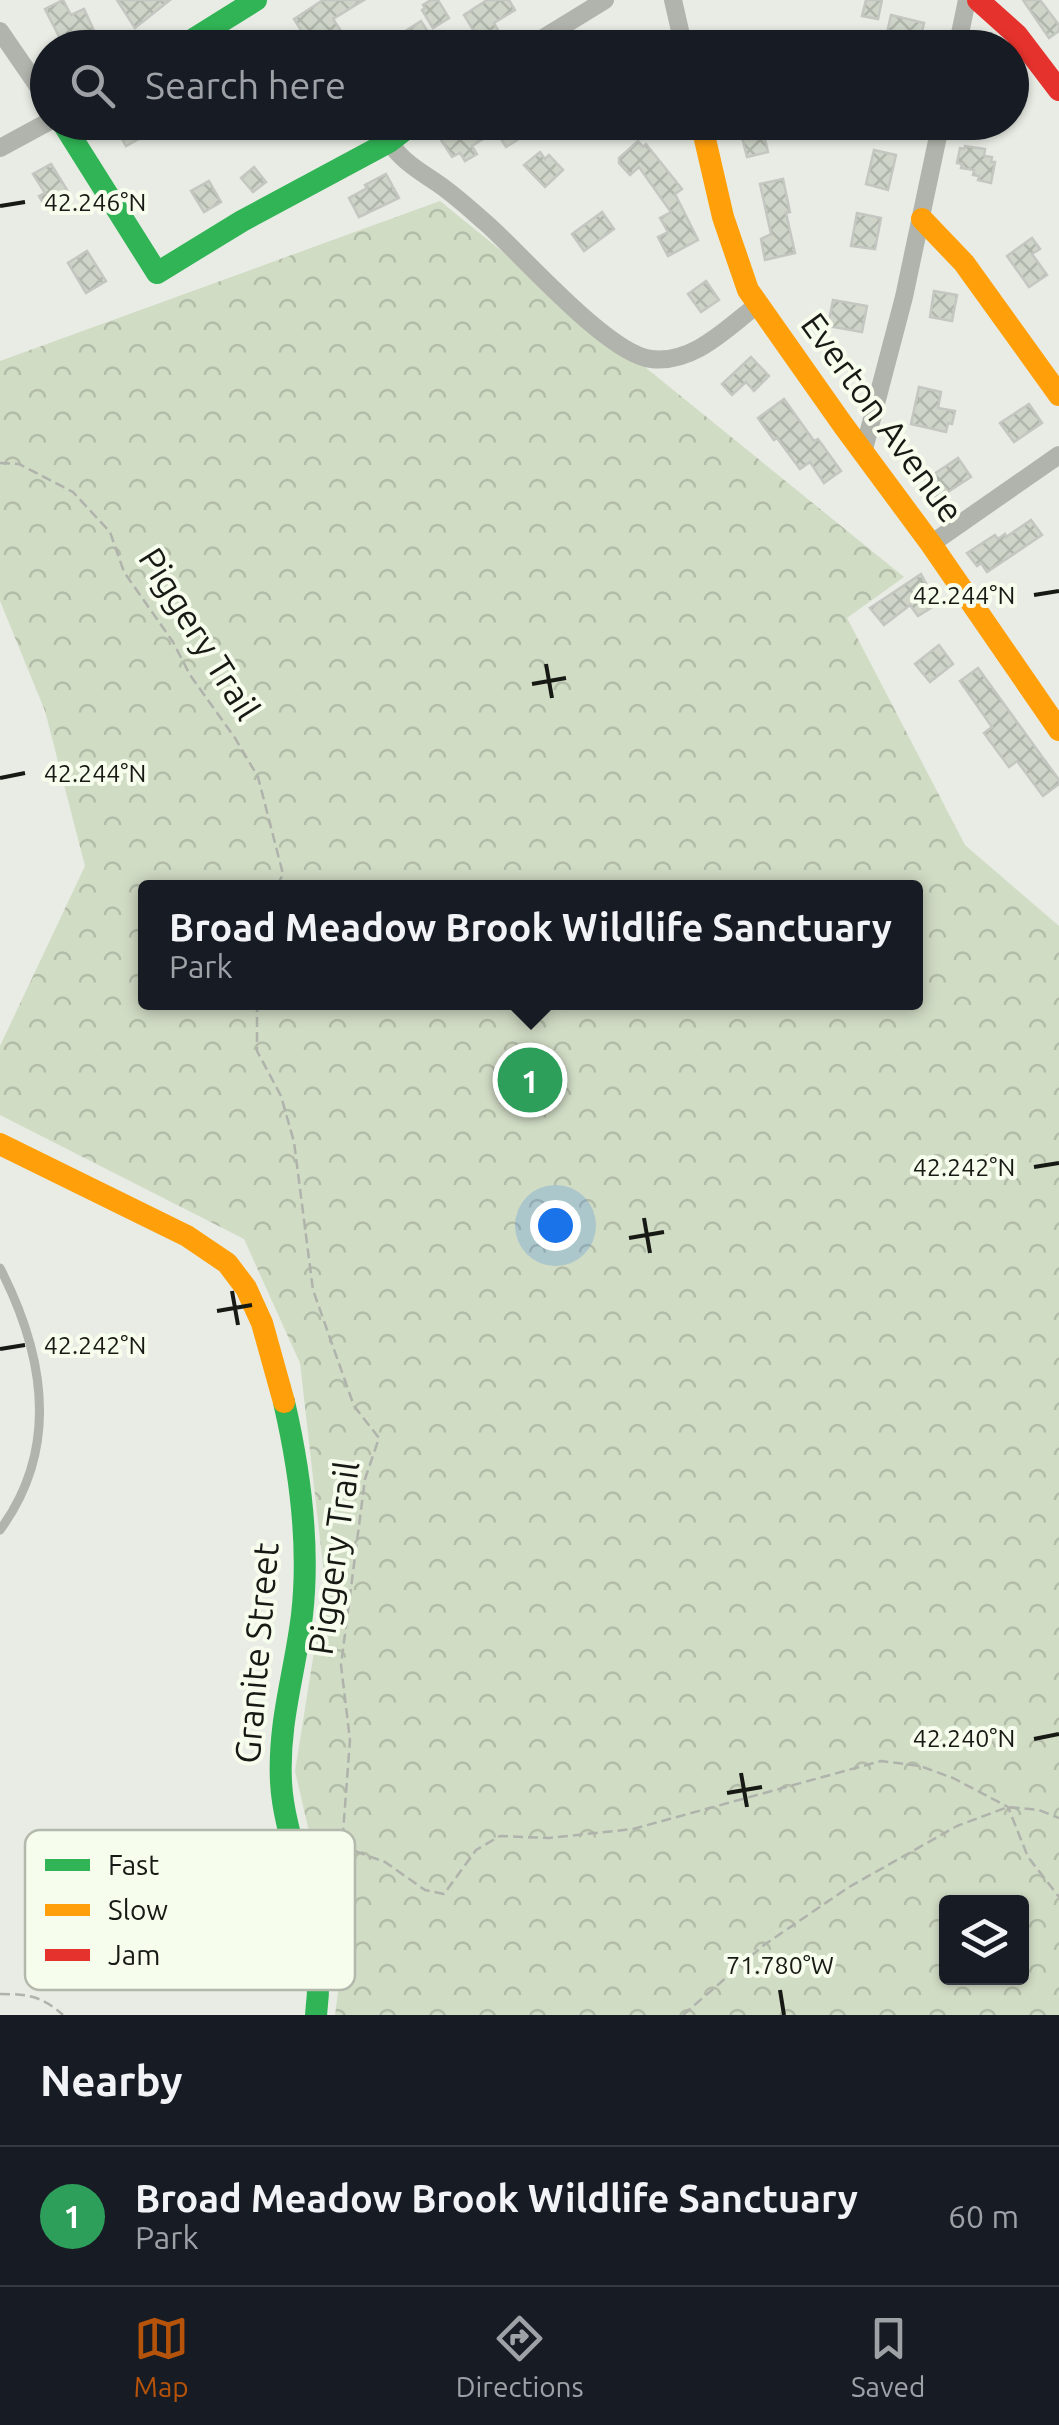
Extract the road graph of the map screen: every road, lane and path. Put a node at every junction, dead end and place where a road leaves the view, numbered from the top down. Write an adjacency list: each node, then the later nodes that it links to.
1 (256, 0): 6 (street)
2 (605, 0): 7 (street)
3 (673, 0): 8 (street)
4 (967, 0): 9 (street)
5 (978, 0): 10 (street)
6 (207, 30)
7 (556, 30)
8 (680, 30)
9 (961, 30)
10 (1011, 30)
11 (0, 31): 13 (street)
12 (1029, 51): 14 (street)
13 (30, 75)
14 (1059, 90)
15 (30, 132): 21 (street)
16 (73, 140): 17 (street)
17 (391, 140)
18 (393, 140): 23 (street)
19 (705, 140): 23 (street, Everton Avenue)
20 (938, 140): 22 (street)
21 (0, 148)
22 (922, 219): 24 (street); 25 (street)
23 (757, 305): 25 (street, Everton Avenue)
24 (1059, 396)
25 (864, 453): 28 (street, Everton Avenue)
26 (1059, 455): 28 (street)
27 (0, 462): 30 (path, Piggery Trail)
28 (931, 544): 29 (street, Everton Avenue)
29 (1059, 730)
30 (279, 880)
31 (257, 1010): 40 (path, Piggery Trail)
32 (0, 1144): 37 (street, Granite Street)
33 (0, 1268): 34 (lane)
34 (0, 1530)
35 (1008, 1807): 36 (path); 41 (path); 42 (path); 47 (path)
36 (1059, 1818)
37 (289, 1827): 38 (street, Granite Street); 39 (path)
38 (290, 1830)
39 (297, 1830)
40 (343, 1830)
41 (355, 1851)
42 (1059, 1898)
43 (318, 1990): 46 (street, Granite Street)
44 (0, 1994): 45 (path)
45 (63, 2015)
46 (316, 2015)
47 (683, 2015)

